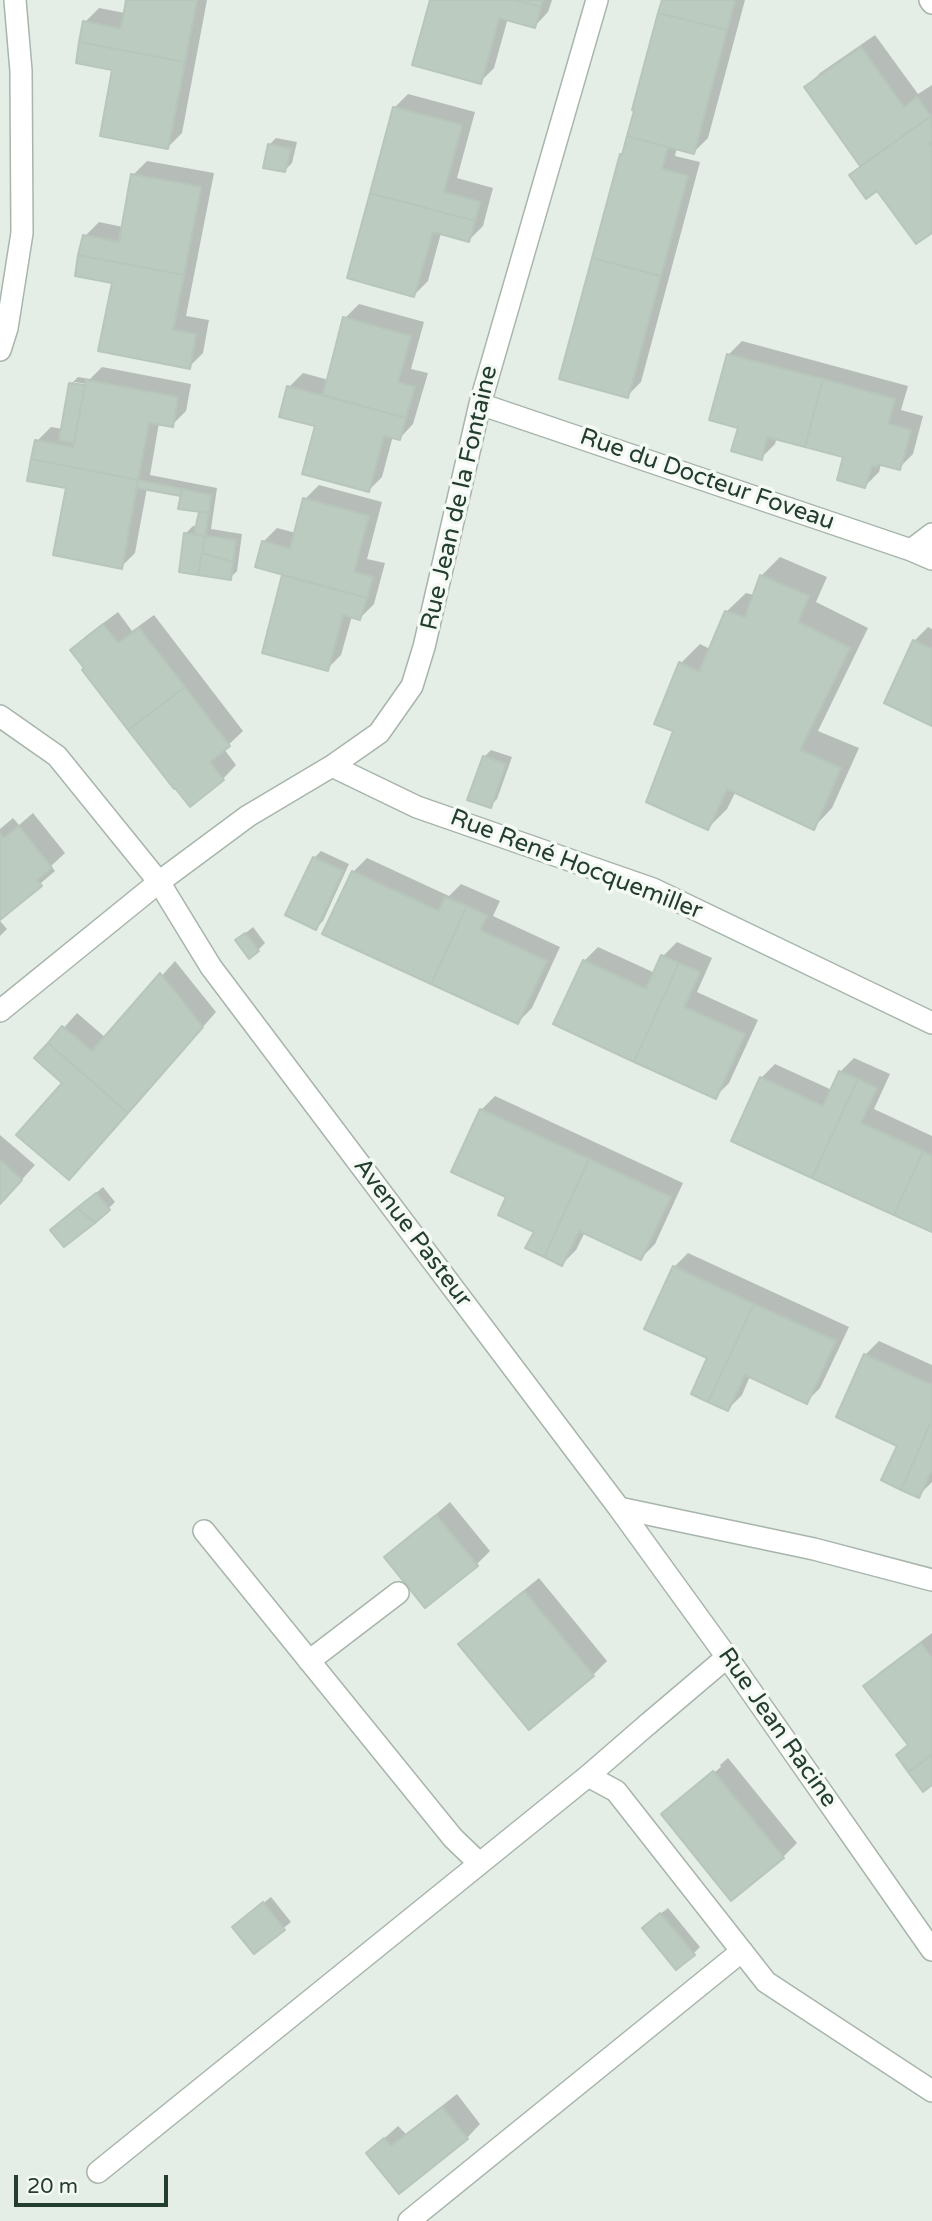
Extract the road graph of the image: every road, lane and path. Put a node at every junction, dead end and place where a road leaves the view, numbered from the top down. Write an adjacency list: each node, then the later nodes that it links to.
1 (15, 0): 3 (street)
2 (597, 0): 4 (street, Rue Jean de la Fontaine)
3 (0, 350)
4 (480, 404): 6 (street, Rue du Docteur Foveau); 9 (street, Rue Jean de la Fontaine)
5 (932, 534): 6 (street)
6 (911, 550): 7 (street, Rue du Docteur Foveau)
7 (932, 559)
8 (0, 716): 10 (street, Avenue Pasteur)
9 (332, 766): 10 (street, Rue Jean de la Fontaine); 12 (street, Rue René Hocquemiller)
10 (159, 881): 11 (street, Rue Jean de la Fontaine); 13 (street, Avenue Pasteur)
11 (0, 1011)
12 (932, 1023)
13 (619, 1508): 15 (street); 17 (street, Rue Jean Racine)
14 (204, 1531): 18 (street)
15 (932, 1580)
16 (398, 1593): 18 (street)
17 (727, 1657): 19 (street); 21 (street, Rue Jean Racine)
18 (309, 1661): 20 (street)
19 (587, 1776): 20 (street); 22 (street)
20 (479, 1863): 24 (street)
21 (932, 1950)
22 (742, 1951): 23 (street); 25 (street)
23 (932, 2091)
24 (98, 2172)
25 (409, 2221)

